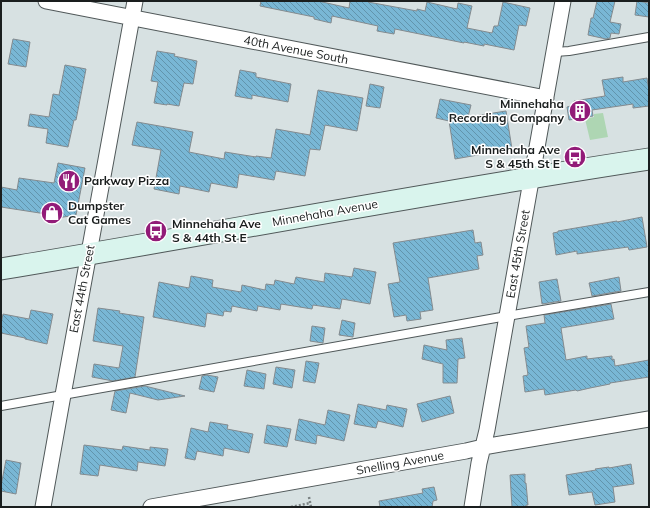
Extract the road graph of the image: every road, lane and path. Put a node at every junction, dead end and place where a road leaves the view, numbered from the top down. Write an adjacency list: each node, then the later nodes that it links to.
1 (46, 1): 4 (street, 40th Avenue South)
2 (135, 1): 4 (street, East 44th Street)
3 (564, 1): 6 (street, East 45th Street)
4 (132, 18): 7 (street, 40th Avenue South); 10 (street, East 44th Street)
5 (649, 37): 6 (lane)
6 (555, 52): 7 (street, East 45th Street)
7 (546, 98): 9 (street, East 45th Street)
8 (649, 159): 9 (main road, Minnehaha Avenue)
9 (532, 178): 10 (main road, Minnehaha Avenue); 13 (street, East 45th Street)
10 (89, 254): 11 (main road, Minnehaha Avenue); 14 (street, East 44th Street)
11 (1, 269)
12 (649, 292): 13 (lane)
13 (507, 316): 14 (lane); 17 (street, East 45th Street)
14 (62, 395): 15 (lane); 20 (street, East 44th Street)
15 (1, 406)
16 (649, 419): 17 (street, Snelling Avenue)
17 (484, 447): 21 (street, Snelling Avenue); 23 (street, East 45th Street)
18 (309, 497): 19 (path)
19 (311, 505): 22 (path)
20 (43, 507)
21 (151, 507)
22 (291, 507)
23 (472, 507)

